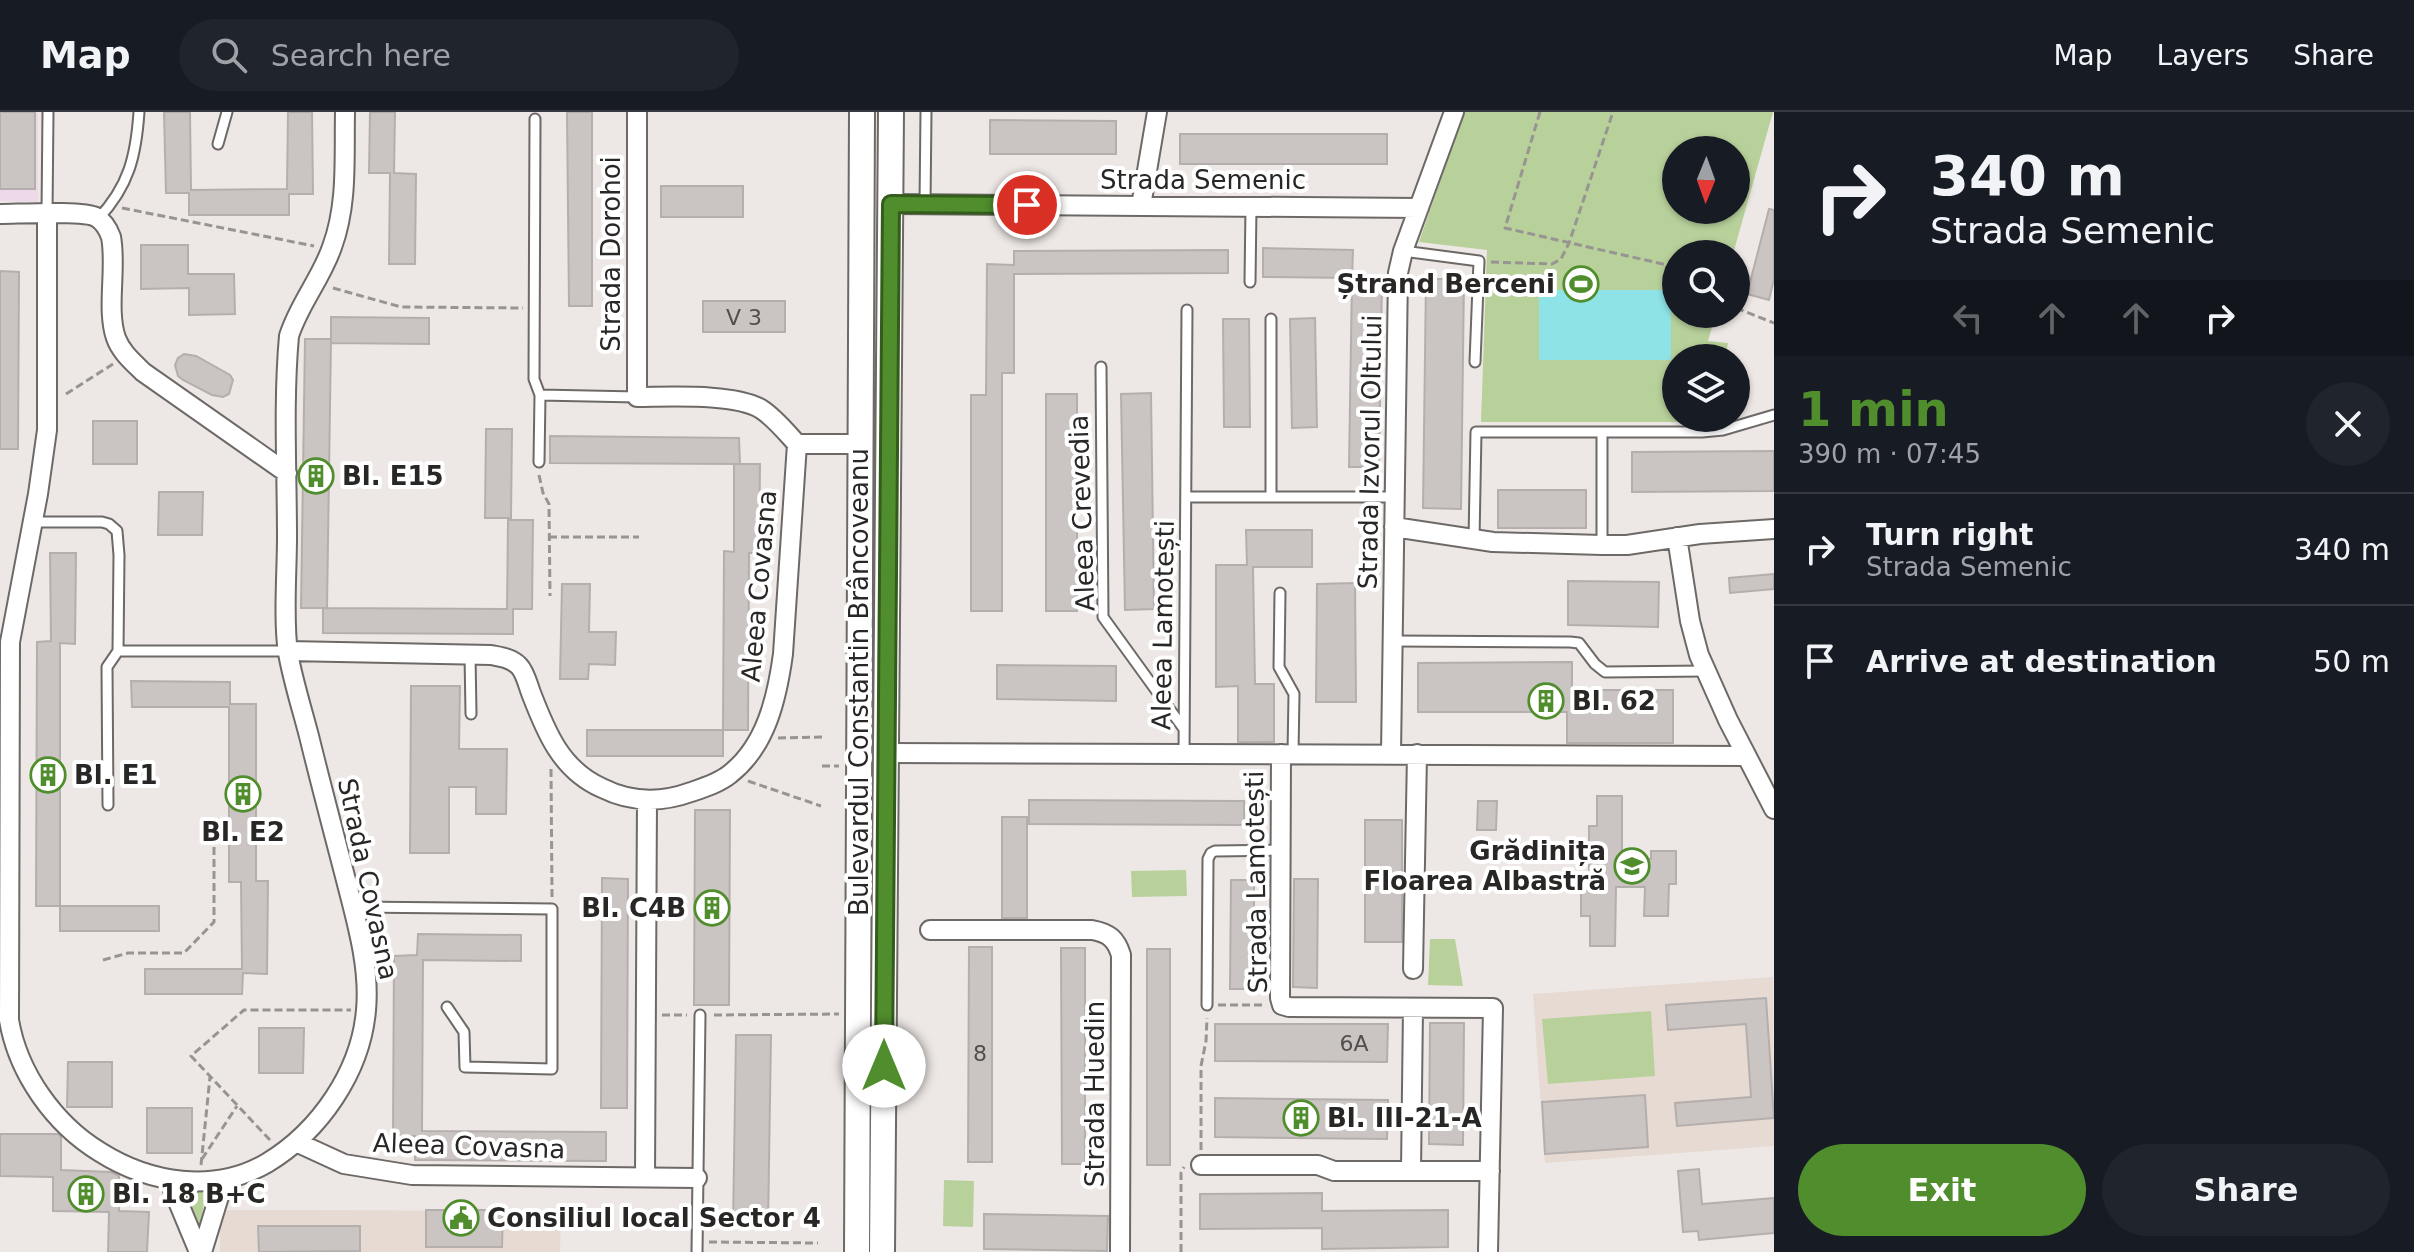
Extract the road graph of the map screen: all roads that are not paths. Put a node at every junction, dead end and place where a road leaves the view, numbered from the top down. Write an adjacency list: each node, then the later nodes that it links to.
1 (48, 112): 20 (lane)
2 (139, 112): 18 (lane)
3 (227, 112): 12 (lane)
4 (345, 112): 34 (street, Strada Covasna)
5 (637, 112): 28 (street, Strada Dorohoi)
6 (862, 112): 32 (main road, Bulevardul Constantin Brâncoveanu)
7 (891, 112): 13 (main road, Bulevardul Constantin Brâncoveanu)
8 (926, 112): 14 (lane)
9 (1157, 112): 15 (street)
10 (1454, 112): 17 (street, Strada Izvorul Oltului)
11 (535, 119): 27 (lane)
12 (218, 144)
13 (891, 204): 14 (street, Strada Semenic); 53 (main road, Bulevardul Constantin Brâncoveanu)
14 (925, 204): 15 (street, Strada Semenic)
15 (1141, 206): 16 (street, Strada Semenic)
16 (1251, 207): 17 (street, Strada Semenic); 22 (lane)
17 (1419, 208): 21 (street, Strada Izvorul Oltului)
18 (104, 212): 20 (street); 34 (street)
19 (0, 214): 20 (street)
20 (47, 214): 38 (street, Strada Covasna)
21 (1403, 251): 25 (lane); 37 (street, Strada Izvorul Oltului)
22 (1250, 282)
23 (1187, 310): 35 (lane, Aleea Lamotești)
24 (1271, 319): 36 (lane)
25 (1475, 362)
26 (1101, 367): 52 (lane, Aleea Crevedia)
27 (540, 395): 28 (lane); 33 (lane)
28 (637, 397): 31 (street)
29 (1774, 415): 30 (lane)
30 (1602, 432): 42 (lane); 43 (lane)
31 (797, 444): 32 (street); 59 (street, Aleea Covasna)
32 (859, 444): 81 (main road, Bulevardul Constantin Brâncoveanu)
33 (539, 462)
34 (287, 473): 48 (street, Strada Covasna)
35 (1187, 497): 36 (lane, Aleea Lamotești); 52 (lane, Aleea Lamotești)
36 (1271, 497): 37 (lane, Aleea Lamotești)
37 (1395, 497): 39 (street, Strada Izvorul Oltului)
38 (32, 522): 46 (street, Strada Covasna); 47 (lane)
39 (1394, 527): 42 (street); 45 (street, Strada Izvorul Oltului)
40 (1774, 529): 41 (street)
41 (1677, 537): 43 (street); 50 (street)
42 (1474, 540): 43 (street)
43 (1602, 545)
44 (1280, 593): 55 (lane)
45 (1393, 641): 50 (lane); 56 (street, Strada Izvorul Oltului)
46 (5, 642): 70 (street, Strada Covasna)
47 (118, 651): 48 (lane); 60 (lane)
48 (288, 651): 49 (street, Aleea Covasna); 63 (street, Strada Covasna)
49 (470, 654): 51 (lane); 59 (street, Aleea Covasna)
50 (1705, 671): 58 (street)
51 (471, 714)
52 (1184, 729): 54 (lane, Aleea Lamotești)
53 (886, 753): 54 (street, Strada Lamotești); 82 (main road, Bulevardul Constantin Brâncoveanu)
54 (1184, 754): 55 (street, Strada Lamotești)
55 (1287, 754): 56 (street, Strada Lamotești); 62 (street, Strada Lamotești)
56 (1391, 754): 57 (street, Strada Lamotești)
57 (1417, 754): 58 (street, Strada Lamotești); 65 (street)
58 (1746, 756): 61 (street)
59 (647, 800): 75 (street)
60 (108, 805)
61 (1774, 809)
62 (1281, 850): 66 (lane); 68 (street, Strada Lamotești)
63 (353, 907): 67 (lane); 71 (street, Strada Covasna)
64 (930, 930): 83 (street, Strada Huedin)
65 (1413, 969)
66 (1207, 1005)
67 (447, 1007)
68 (1413, 1008): 73 (street); 74 (street)
69 (700, 1015): 76 (lane)
70 (4, 1025): 77 (street, Strada Covasna)
71 (289, 1148): 75 (street, Aleea Covasna); 78 (street, Strada Covasna)
72 (1201, 1165): 73 (street)
73 (1411, 1171): 74 (street)
74 (1490, 1171): 84 (street)
75 (645, 1177): 76 (street, Aleea Covasna)
76 (697, 1178): 79 (lane)
77 (169, 1180): 78 (street, Strada Covasna); 80 (street)
78 (224, 1180): 80 (street)
79 (697, 1247)
80 (200, 1252)
81 (857, 1252)
82 (882, 1252)
83 (1120, 1252)
84 (1488, 1252)

